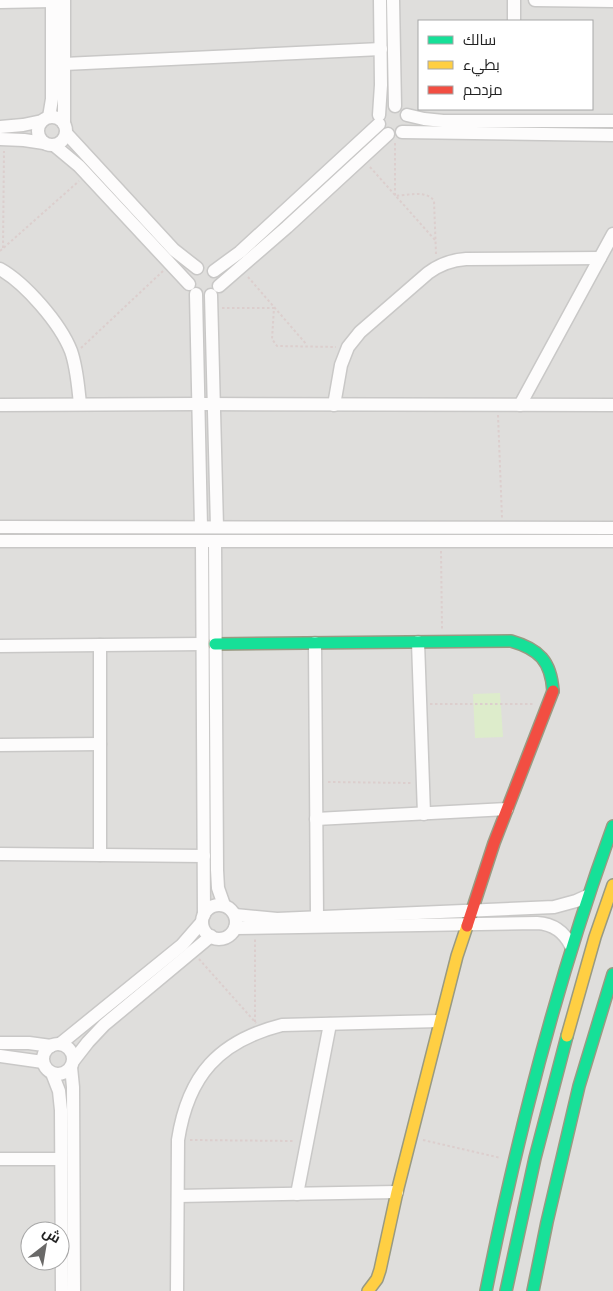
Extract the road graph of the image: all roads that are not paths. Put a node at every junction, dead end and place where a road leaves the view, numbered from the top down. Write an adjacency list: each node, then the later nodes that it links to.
1 (56, 0): 7 (street); 10 (street); 14 (street)
2 (380, 0): 9 (street)
3 (393, 0): 11 (street)
4 (514, 0): 8 (street)
5 (535, 0): 6 (street)
6 (613, 1)
7 (0, 2)
8 (514, 20)
9 (381, 49): 10 (street); 15 (street)
10 (64, 64): 17 (street)
11 (395, 106): 12 (street); 15 (street)
12 (406, 115): 13 (street); 18 (street)
13 (516, 115): 16 (street)
14 (45, 119): 17 (street); 19 (street); 21 (street)
15 (379, 120): 18 (street); 22 (street)
16 (613, 121)
17 (65, 129): 21 (street); 26 (street)
18 (395, 134): 20 (street); 23 (street)
19 (2, 135): 21 (street)
20 (613, 135)
21 (49, 144): 29 (street)
22 (278, 216): 23 (street); 28 (street)
23 (287, 227): 30 (street)
24 (613, 234): 25 (street)
25 (600, 258): 35 (street); 36 (street)
26 (197, 268): 28 (street); 29 (street)
27 (0, 269): 31 (street)
28 (214, 271): 30 (street)
29 (192, 289): 30 (street); 32 (street)
30 (214, 296): 33 (street)
31 (80, 404): 32 (street); 34 (street)
32 (198, 404): 33 (street); 39 (street)
33 (214, 404): 35 (street); 39 (street)
34 (0, 405)
35 (334, 405): 36 (street)
36 (520, 405): 37 (street)
37 (613, 405)
38 (44, 527): 39 (street); 41 (street); 44 (street)
39 (208, 527): 40 (street); 46 (street)
40 (358, 527): 42 (street); 47 (street)
41 (0, 528)
42 (613, 528)
43 (0, 541): 44 (street)
44 (44, 541): 46 (street)
45 (613, 541): 47 (street)
46 (207, 542): 47 (street); 50 (street)
47 (358, 542)
48 (418, 642): 49 (street); 55 (street); 56 (street)
49 (315, 643): 50 (street); 57 (street)
50 (209, 644): 51 (street); 61 (street); 64 (street)
51 (100, 645): 52 (street); 53 (street)
52 (0, 646)
53 (100, 744): 54 (street); 60 (street)
54 (0, 746)
55 (507, 809): 56 (street); 65 (street)
56 (424, 814): 57 (street)
57 (316, 819): 67 (street)
58 (613, 826): 63 (street)
59 (0, 854): 60 (street)
60 (100, 855): 61 (street)
61 (204, 856): 68 (street)
62 (613, 885): 87 (street)
63 (587, 896): 65 (street); 72 (street)
64 (224, 905): 66 (street); 68 (street)
65 (471, 910): 67 (street); 69 (street)
66 (235, 915): 67 (street); 70 (street)
67 (317, 917)
68 (203, 919): 71 (street); 77 (street)
69 (467, 924): 70 (street); 72 (street); 74 (street)
70 (235, 928): 71 (street)
71 (211, 936): 80 (street)
72 (571, 946): 95 (street)
73 (613, 974): 88 (street)
74 (439, 1021): 75 (street); 84 (street)
75 (330, 1024): 85 (street); 86 (street)
76 (0, 1043): 77 (street)
77 (55, 1045): 79 (street); 80 (street)
78 (0, 1056): 79 (street)
79 (44, 1062): 81 (street)
80 (72, 1064): 81 (street); 92 (street)
81 (52, 1073): 83 (street)
82 (0, 1159): 83 (street)
83 (61, 1159): 91 (street)
84 (397, 1192): 85 (street); 94 (street)
85 (297, 1194): 86 (street)
86 (178, 1196): 93 (street)
87 (521, 1216): 88 (street); 89 (street)
88 (547, 1222): 90 (street)
89 (512, 1261): 90 (street); 96 (street)
90 (538, 1266): 97 (street)
91 (62, 1291)
92 (74, 1291)
93 (177, 1291)
94 (368, 1291)
95 (486, 1291)
96 (506, 1291)
97 (533, 1291)

